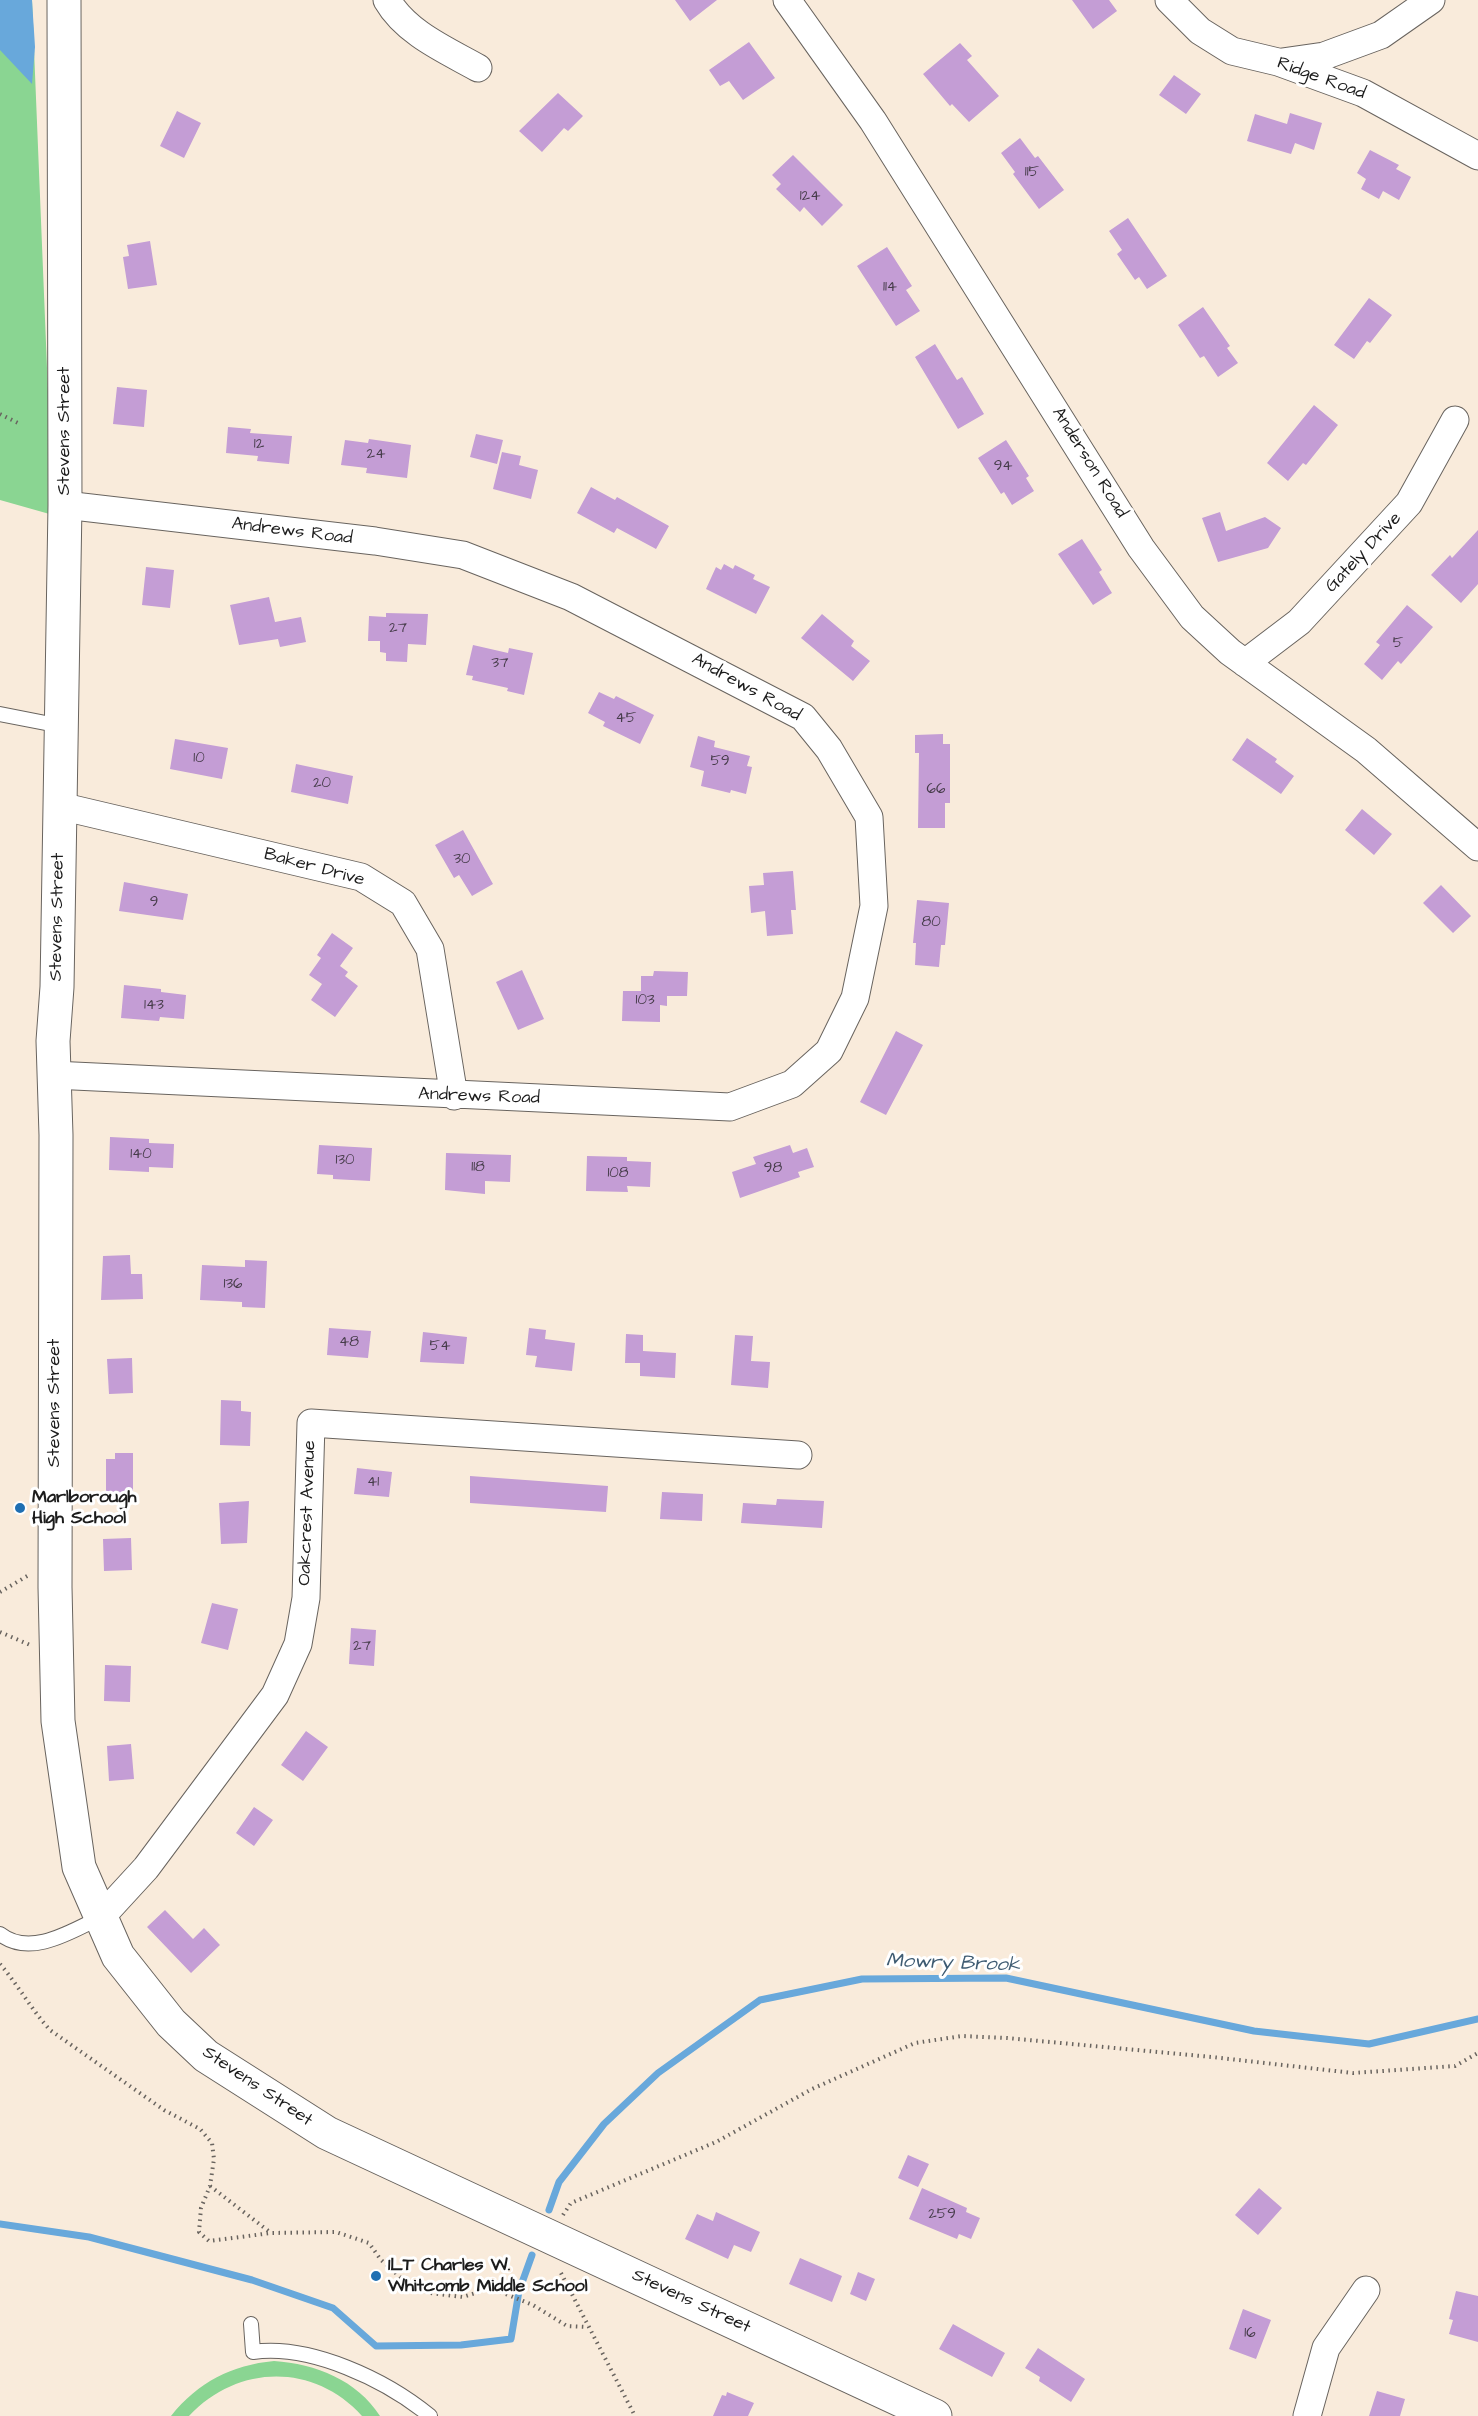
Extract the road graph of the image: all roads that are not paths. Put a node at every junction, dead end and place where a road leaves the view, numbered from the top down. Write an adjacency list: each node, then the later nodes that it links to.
1 (64, 0): 10 (street, Stevens Street)
2 (387, 0): 7 (street)
3 (787, 0): 11 (street, Anderson Road)
4 (1169, 0): 6 (street, Ridge Road)
5 (1431, 0): 6 (street)
6 (1278, 62): 8 (street, Ridge Road)
7 (478, 68)
8 (1478, 156)
9 (1455, 420): 11 (street, Gately Drive)
10 (65, 505): 13 (street, Stevens Street); 17 (street, Andrews Road)
11 (1245, 663): 15 (street, Anderson Road)
12 (0, 714): 13 (lane)
13 (61, 726): 14 (street, Stevens Street)
14 (60, 806): 16 (street, Stevens Street); 17 (street, Baker Drive)
15 (1478, 847)
16 (53, 1076): 17 (street, Andrews Road); 19 (street, Stevens Street)
17 (454, 1096)
18 (798, 1455): 19 (street, Oakcrest Avenue)
19 (101, 1917): 20 (lane); 24 (street, Stevens Street)
20 (0, 1934)
21 (1366, 2290): 25 (street)
22 (251, 2324): 23 (lane)
23 (430, 2416)
24 (935, 2416)
25 (1307, 2416)

